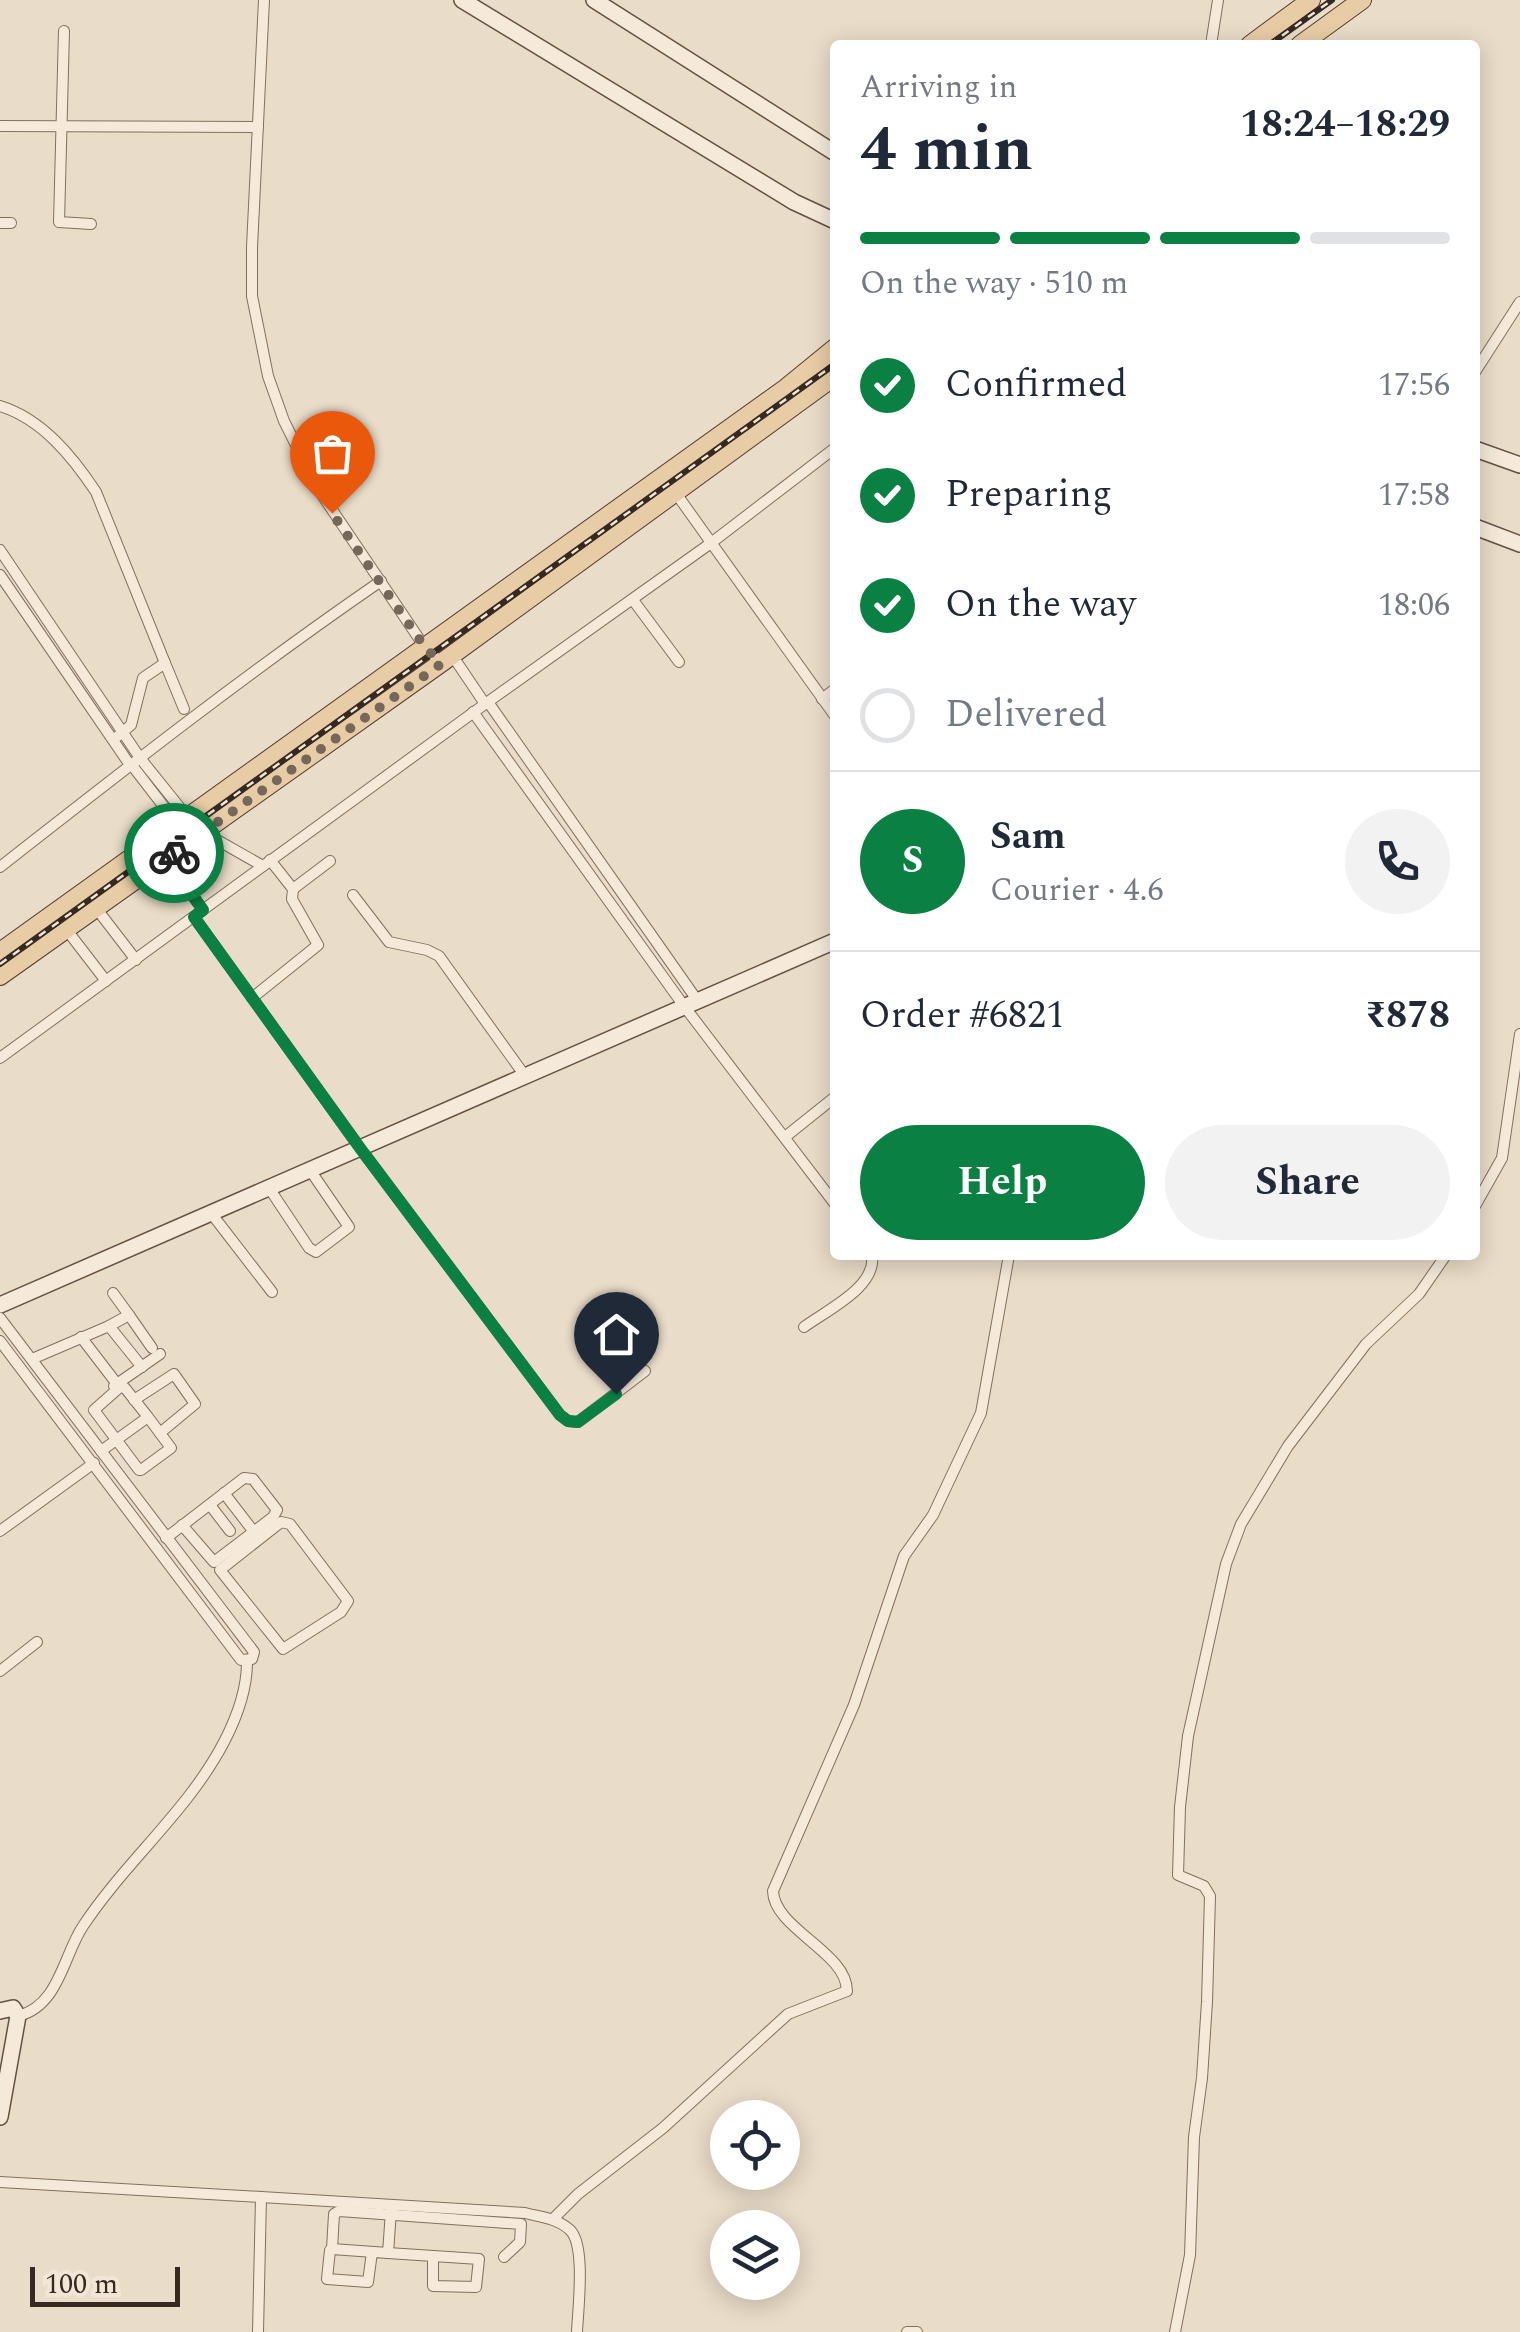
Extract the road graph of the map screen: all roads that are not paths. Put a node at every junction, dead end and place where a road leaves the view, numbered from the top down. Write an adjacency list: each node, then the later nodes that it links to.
1 (264, 0): 13 (street)
2 (462, 0): 15 (street)
3 (594, 0): 14 (street)
4 (1218, 0): 8 (street)
5 (1312, 0): 9 (main road)
6 (1362, 0): 10 (main road)
7 (64, 31): 12 (street)
8 (1212, 40)
9 (1257, 40)
10 (1307, 40)
11 (0, 126): 12 (street)
12 (61, 126): 13 (street); 16 (street)
13 (258, 127): 31 (street)
14 (830, 150)
15 (830, 219)
16 (91, 224)
17 (1520, 302): 19 (street)
18 (830, 352): 33 (main road)
19 (1480, 364)
20 (830, 380): 25 (main road)
21 (0, 406): 35 (street)
22 (1480, 451): 24 (street)
23 (830, 452): 27 (street)
24 (1520, 465)
25 (674, 492): 27 (street); 34 (main road)
26 (1480, 530): 28 (street)
27 (711, 543): 32 (street); 38 (street)
28 (1520, 544)
29 (0, 550): 43 (street)
30 (0, 576): 43 (street)
31 (381, 581): 33 (street); 44 (street)
32 (633, 600): 36 (street); 39 (street)
33 (424, 646): 34 (street); 45 (main road)
34 (447, 659): 39 (street); 46 (main road)
35 (165, 662): 40 (street); 43 (street)
36 (679, 662)
37 (830, 692): 38 (street)
38 (822, 698): 41 (street)
39 (486, 703): 42 (street); 62 (street)
40 (184, 709)
41 (830, 709)
42 (474, 712): 49 (street); 62 (street)
43 (118, 736): 44 (street)
44 (134, 763): 45 (street); 50 (street)
45 (183, 822): 57 (main road)
46 (204, 832): 47 (main road); 49 (street)
47 (166, 858): 53 (main road); 54 (street)
48 (330, 861): 51 (street)
49 (266, 863): 51 (street); 54 (street)
50 (0, 867)
51 (293, 889): 61 (street)
52 (353, 895): 65 (street)
53 (96, 908): 55 (main road); 58 (street)
54 (199, 914): 58 (street); 61 (street)
55 (66, 929): 59 (main road); 60 (street)
56 (830, 942): 62 (street)
57 (0, 952)
58 (136, 960): 60 (street)
59 (0, 976)
60 (106, 981): 64 (street)
61 (252, 998): 68 (street)
62 (691, 1003): 65 (street); 67 (street)
63 (1520, 1034): 72 (street)
64 (0, 1058)
65 (525, 1076): 68 (street)
66 (830, 1101): 67 (street)
67 (785, 1137): 71 (street)
68 (360, 1148): 69 (street); 88 (street)
69 (310, 1170): 70 (street); 70 (street)
70 (269, 1188): 73 (street)
71 (830, 1197)
72 (1480, 1197)
73 (211, 1213): 77 (street); 79 (street)
74 (872, 1260): 83 (street)
75 (1007, 1260): 118 (street)
76 (1443, 1260): 128 (street)
77 (272, 1292)
78 (113, 1293): 80 (street)
79 (0, 1305)
80 (129, 1316): 82 (street); 87 (street)
81 (0, 1318): 86 (street)
82 (109, 1326): 84 (street); 87 (street)
83 (804, 1327)
84 (81, 1337): 86 (street); 89 (street)
85 (0, 1341): 96 (street)
86 (32, 1359): 95 (street)
87 (142, 1367): 89 (street)
88 (646, 1372)
89 (117, 1384): 90 (street)
90 (96, 1398)
91 (134, 1400): 92 (street); 93 (street); 94 (street)
92 (148, 1417): 93 (street); 94 (street)
93 (160, 1433): 94 (street)
94 (116, 1440): 95 (street)
95 (101, 1451): 103 (street)
96 (94, 1463): 100 (street); 109 (street)
97 (224, 1494): 98 (street); 102 (street); 102 (street)
98 (210, 1504): 99 (street); 101 (street)
99 (182, 1526): 103 (street); 104 (street)
100 (0, 1531)
101 (230, 1531)
102 (254, 1532): 104 (street)
103 (166, 1538): 105 (street)
104 (204, 1554): 105 (street)
105 (188, 1566): 107 (street)
106 (251, 1611): 106 (street); 107 (street)
107 (233, 1624): 109 (street)
108 (36, 1642): 110 (street)
109 (246, 1662): 112 (street)
110 (0, 1671)
111 (0, 2011): 112 (street)
112 (18, 2016): 113 (street)
113 (0, 2117)
114 (0, 2182): 115 (street)
115 (261, 2197): 116 (street); 124 (street)
116 (391, 2210): 117 (street); 119 (street); 121 (street)
117 (521, 2218): 118 (street); 123 (street)
118 (553, 2220): 125 (street)
119 (332, 2250): 120 (street); 120 (street)
120 (372, 2252): 121 (street)
121 (388, 2253): 122 (street)
122 (434, 2256): 123 (street); 123 (street)
123 (479, 2258)
124 (258, 2332)
125 (577, 2332)
126 (907, 2332): 127 (street)
127 (917, 2332)
128 (1175, 2332)

